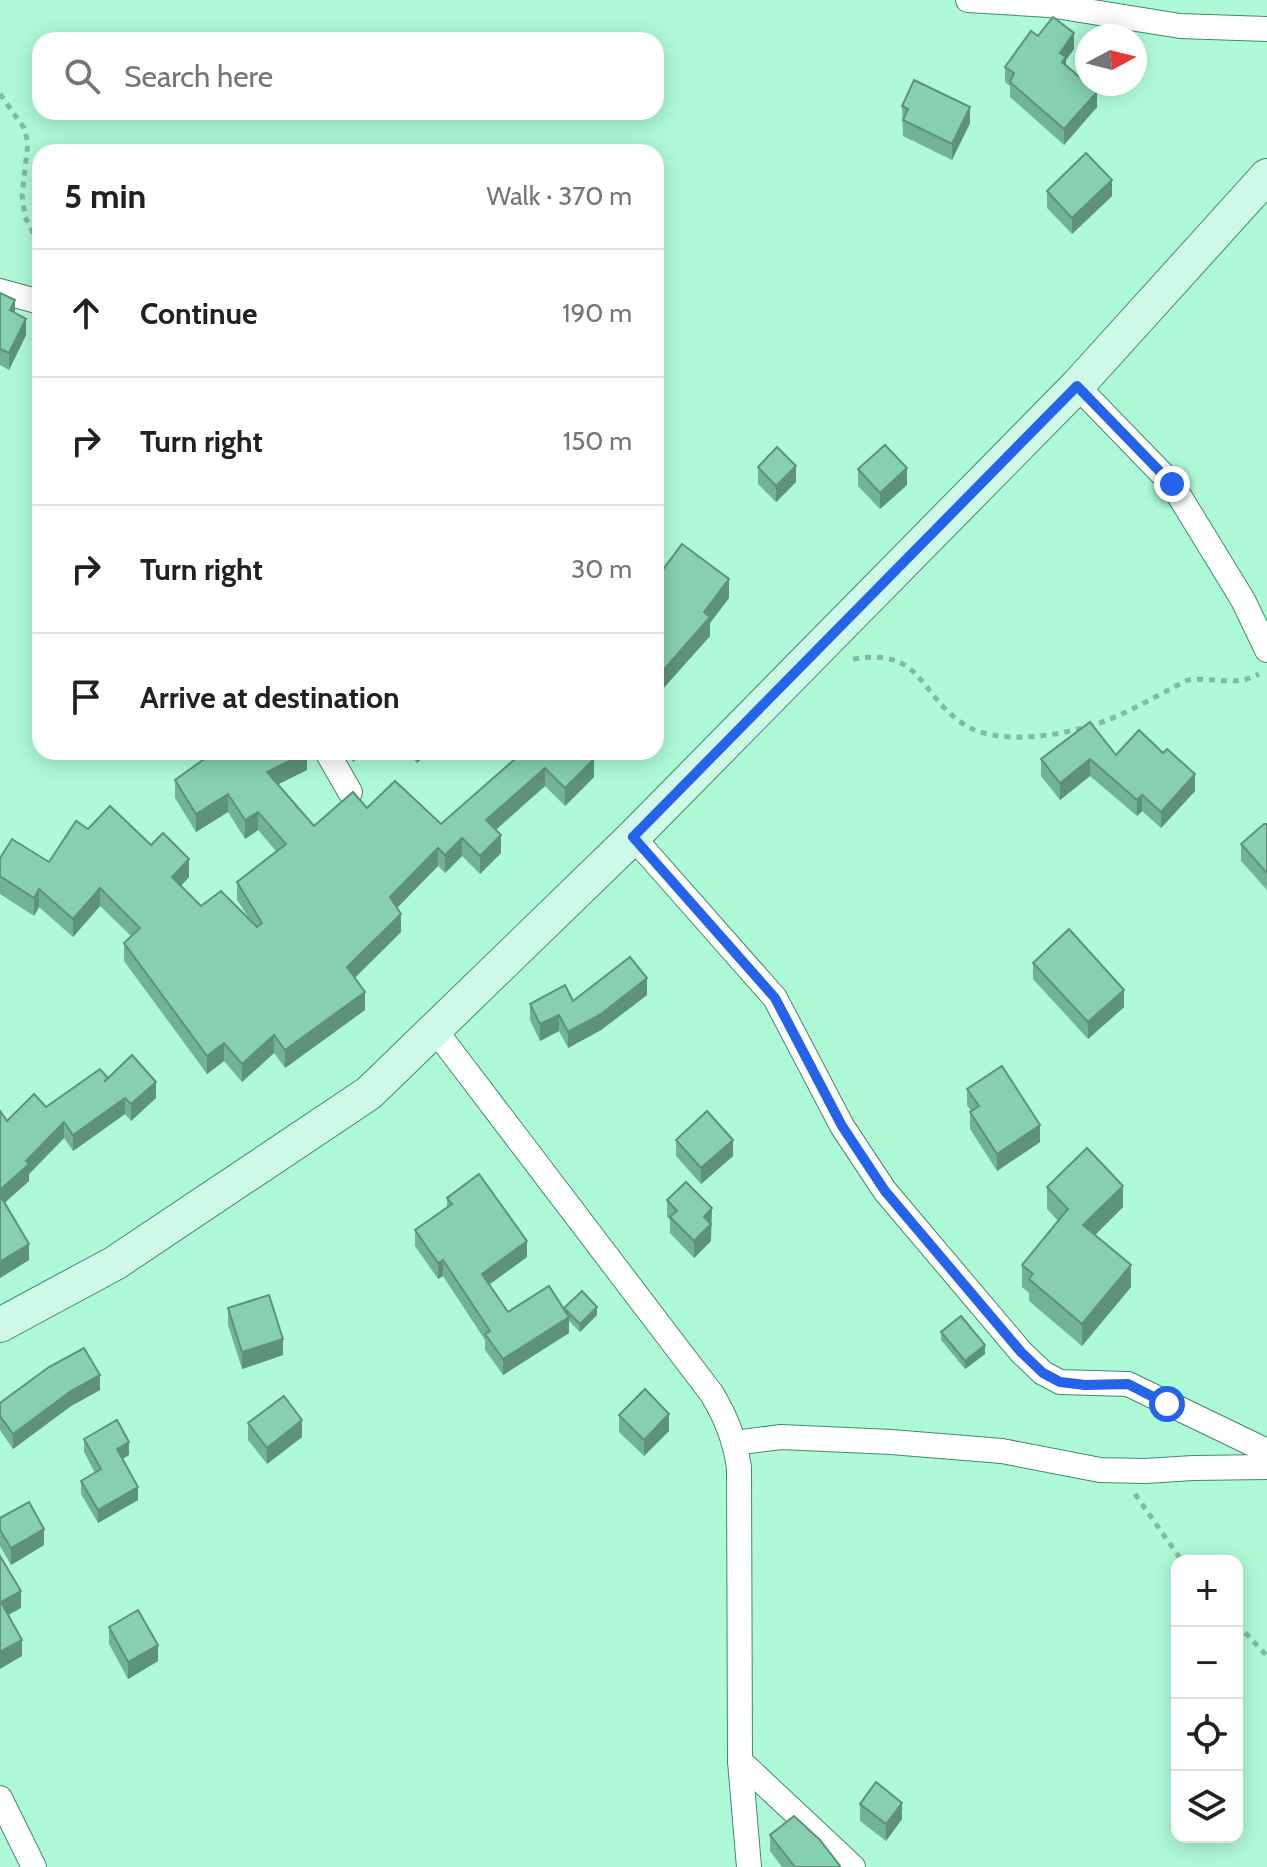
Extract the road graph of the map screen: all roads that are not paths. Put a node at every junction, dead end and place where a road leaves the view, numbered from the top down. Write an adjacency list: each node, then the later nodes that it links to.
1 (968, 0): 2 (street)
2 (1267, 29)
3 (1267, 176): 6 (main road)
4 (0, 291): 5 (street)
5 (32, 300)
6 (1077, 386): 7 (street); 10 (main road)
7 (1267, 650)
8 (332, 760): 9 (street)
9 (350, 792)
10 (633, 837): 11 (main road); 14 (street)
11 (435, 1030): 12 (main road); 13 (street)
12 (0, 1325)
13 (735, 1443): 15 (street); 16 (street)
14 (1267, 1451)
15 (1267, 1467)
16 (740, 1761): 19 (street); 20 (street)
17 (0, 1798): 18 (street)
18 (34, 1867)
19 (749, 1867)
20 (853, 1867)

